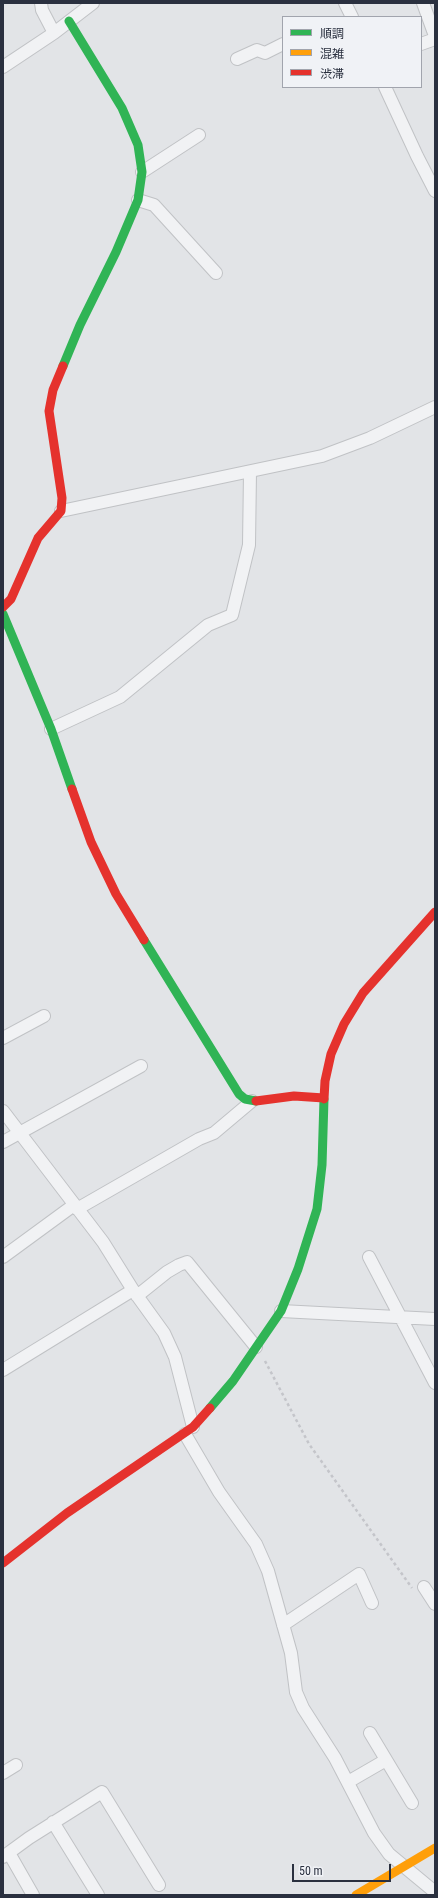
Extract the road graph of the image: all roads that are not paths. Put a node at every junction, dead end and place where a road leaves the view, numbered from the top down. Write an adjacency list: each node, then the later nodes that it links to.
1 (42, 3): 5 (street)
2 (93, 3): 4 (street)
3 (423, 3): 6 (street)
4 (69, 21): 5 (street); 13 (street)
5 (54, 33): 10 (street)
6 (435, 37): 8 (street)
7 (282, 44): 9 (street)
8 (422, 44)
9 (237, 59)
10 (3, 67)
11 (385, 88): 14 (street)
12 (199, 135): 13 (street)
13 (142, 172): 15 (street)
14 (435, 191)
15 (138, 200): 16 (street); 19 (street)
16 (216, 273)
17 (435, 407): 18 (street)
18 (250, 472): 19 (street); 22 (street)
19 (61, 511): 20 (street)
20 (3, 607)
21 (3, 614): 22 (street)
22 (51, 729): 28 (street)
23 (435, 912): 27 (street)
24 (44, 1016): 25 (street)
25 (3, 1038)
26 (140, 1066): 30 (street)
27 (324, 1098): 28 (street); 36 (street)
28 (252, 1101): 32 (street)
29 (3, 1111): 30 (street)
30 (19, 1133): 31 (street); 32 (street)
31 (3, 1142)
32 (75, 1207): 33 (street); 35 (street)
33 (3, 1257)
34 (369, 1257): 37 (street)
35 (135, 1293): 39 (street); 40 (street); 42 (street)
36 (281, 1311): 37 (street); 39 (street)
37 (402, 1318): 38 (street); 41 (street)
38 (435, 1319)
39 (256, 1347): 42 (street)
40 (3, 1370)
41 (435, 1383)
42 (189, 1430): 43 (street); 47 (street)
43 (3, 1563)
44 (419, 1589): 46 (street)
45 (372, 1603): 47 (street)
46 (435, 1604)
47 (283, 1625): 52 (street)
48 (370, 1733): 49 (street)
49 (386, 1760): 52 (street); 53 (street)
50 (16, 1765): 51 (street)
51 (3, 1773)
52 (348, 1782): 57 (street)
53 (412, 1803)
54 (53, 1822): 56 (street); 58 (street); 62 (street)
55 (435, 1848): 57 (street)
56 (6, 1855): 61 (street)
57 (403, 1866): 59 (street); 60 (street)
58 (159, 1885)
59 (369, 1892): 63 (street)
60 (435, 1892)
61 (33, 1895)
62 (98, 1895)
63 (356, 1895)

